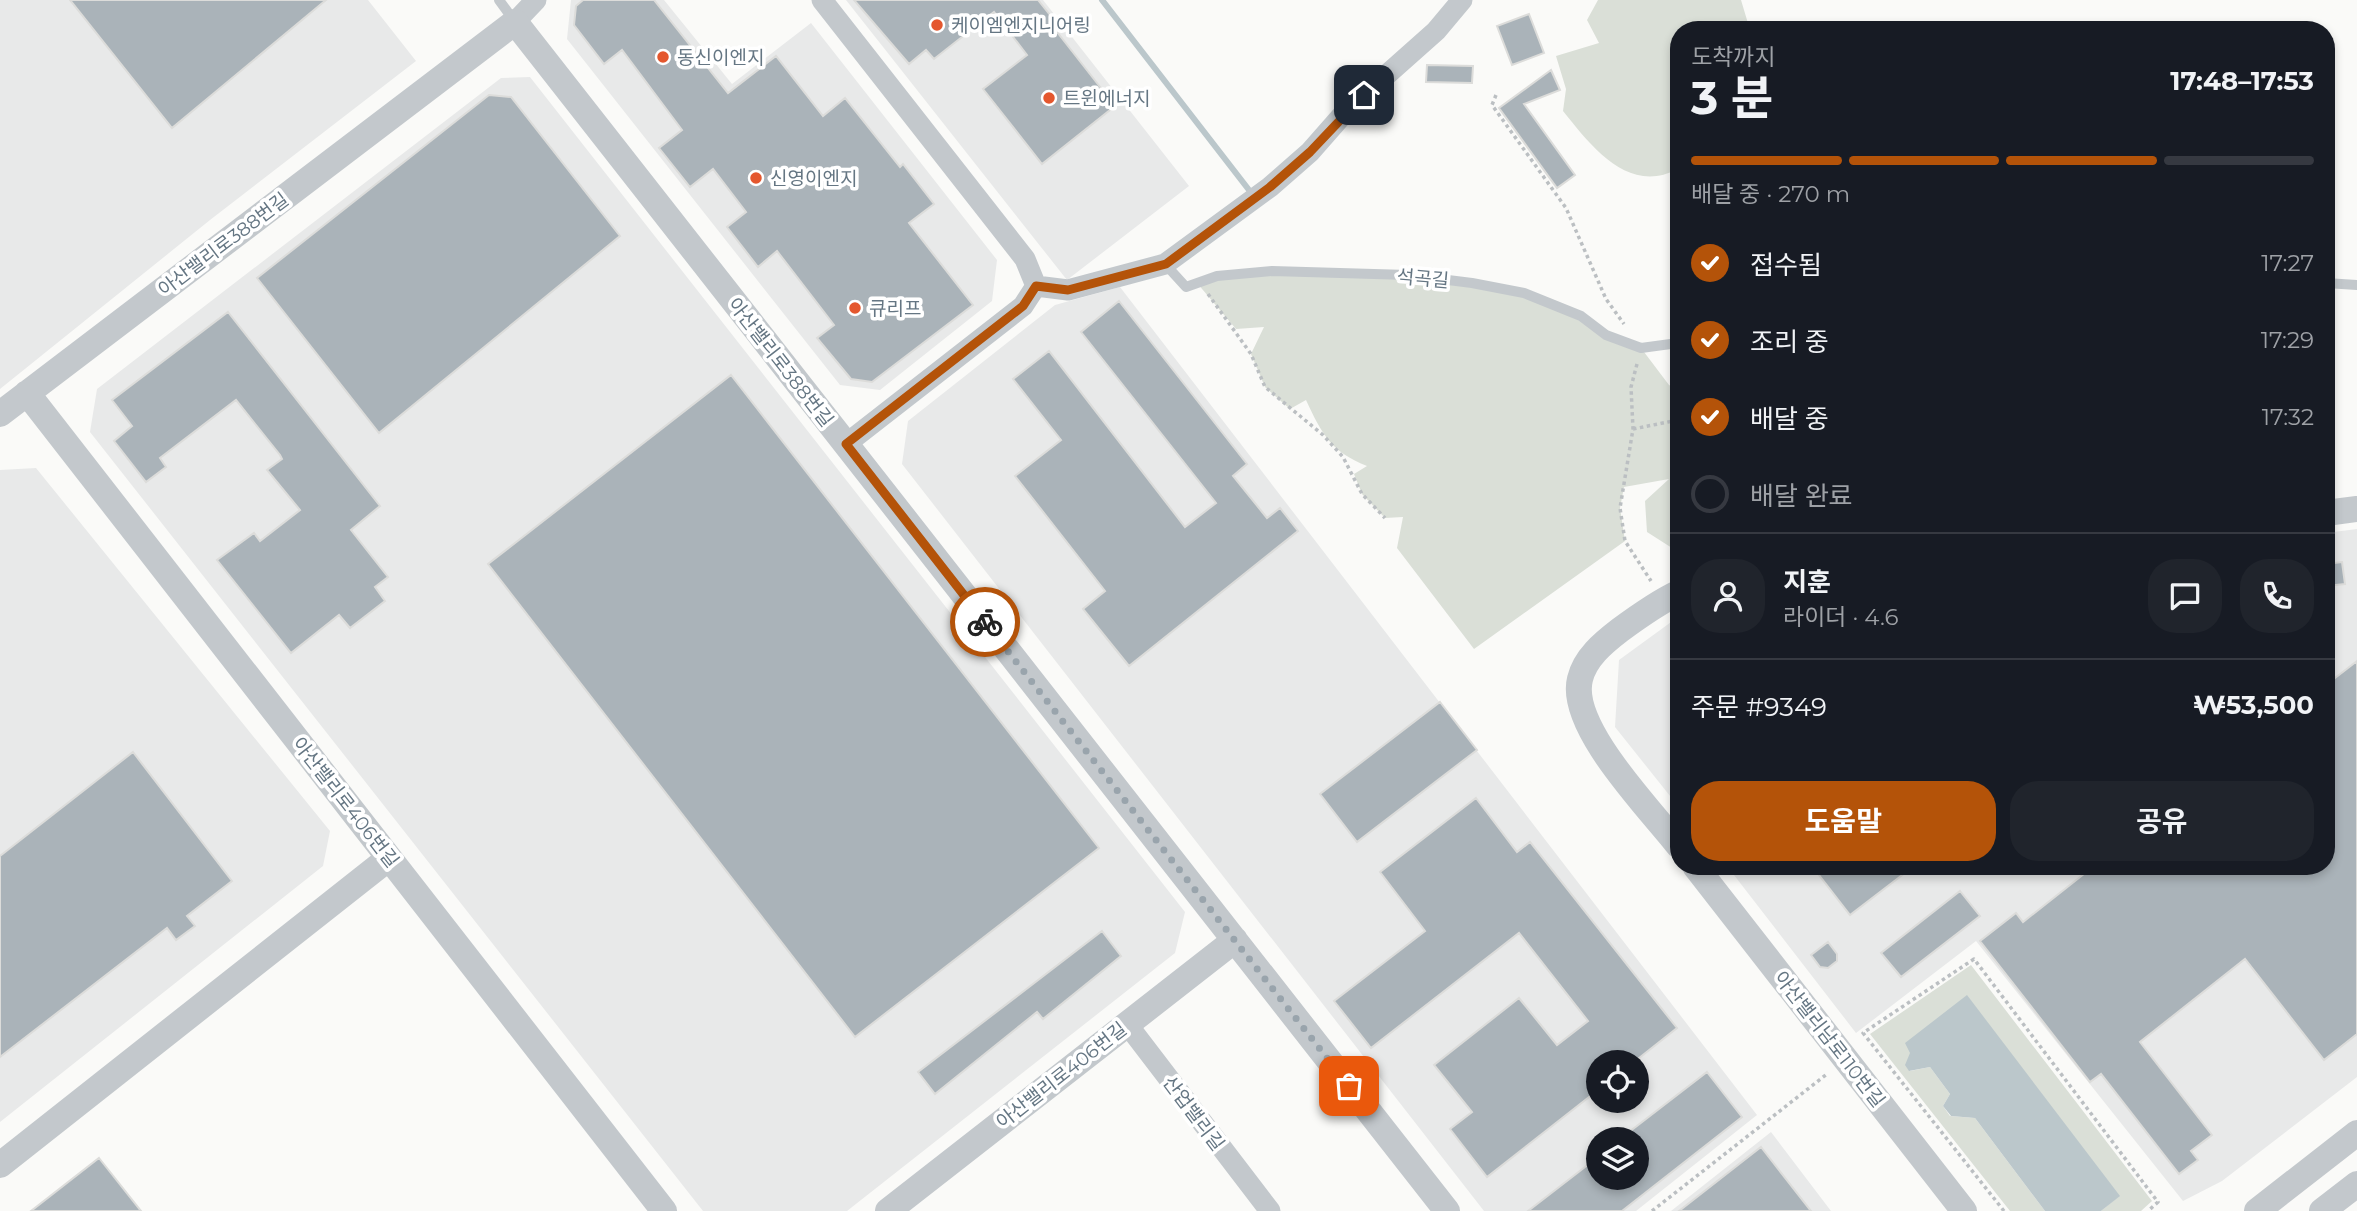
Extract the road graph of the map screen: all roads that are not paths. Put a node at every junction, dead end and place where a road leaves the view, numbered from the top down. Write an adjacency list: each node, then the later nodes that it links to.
1 (499, 0): 5 (lane)
2 (536, 0): 5 (street)
3 (822, 0): 9 (street)
4 (1462, 0): 6 (street)
5 (515, 22): 11 (street, 아산밸리로388번길); 13 (street, 아산밸리로388번길)
6 (1166, 264): 9 (street); 10 (lane, 석곡길)
7 (2335, 284): 8 (lane)
8 (2357, 285)
9 (1036, 286): 13 (street)
10 (1670, 344)
11 (27, 393): 12 (street, 아산밸리로388번길); 18 (street, 아산밸리로406번길)
12 (0, 414)
13 (846, 444): 20 (street, 아산밸리로388번길)
14 (2357, 509): 15 (street)
15 (2335, 512)
16 (1670, 596): 17 (street)
17 (1670, 835)
18 (389, 858): 23 (street); 26 (street, 아산밸리로406번길)
19 (1702, 875): 29 (street, 아산밸리남로110번길)
20 (1235, 940): 21 (street, 아산밸리로406번길); 28 (street, 아산밸리로388번길)
21 (1126, 1024): 25 (street, 산업밸리길); 27 (street, 아산밸리로406번길)
22 (2357, 1133): 30 (street)
23 (0, 1165)
24 (2357, 1184): 31 (street)
25 (1260, 1208)
26 (664, 1211)
27 (888, 1211)
28 (1447, 1211)
29 (1964, 1211)
30 (2257, 1211)
31 (2322, 1211)

